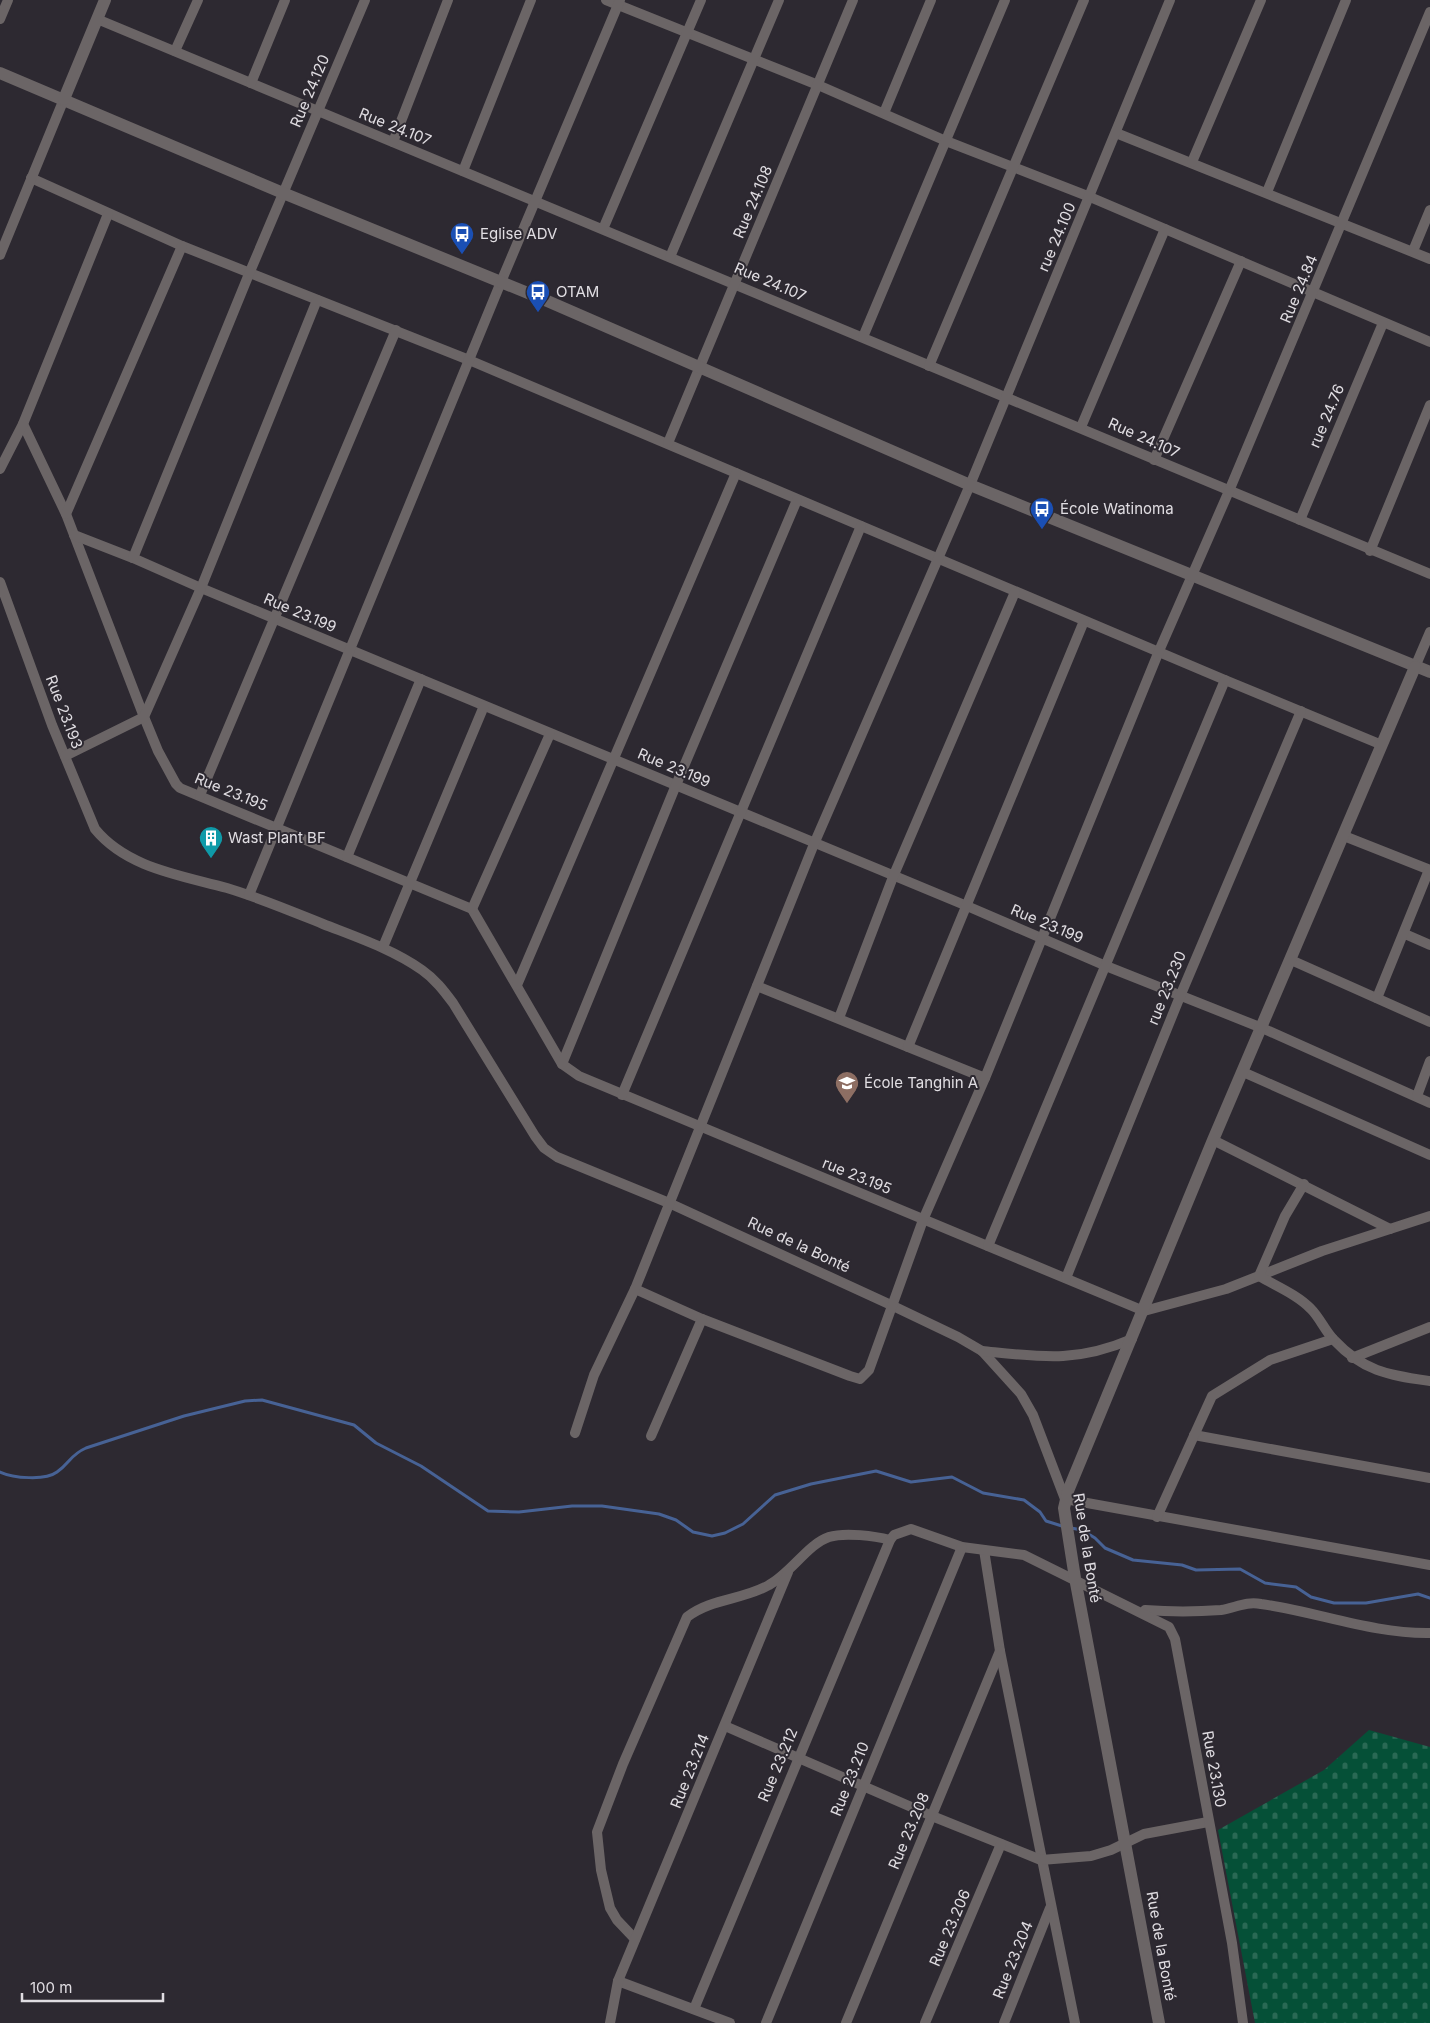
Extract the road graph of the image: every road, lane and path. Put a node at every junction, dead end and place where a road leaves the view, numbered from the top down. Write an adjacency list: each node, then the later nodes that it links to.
1 (8, 0): 20 (street)
2 (105, 0): 21 (street)
3 (198, 0): 23 (street)
4 (285, 0): 26 (street)
5 (365, 0): 29 (street, Rue 24.120)
6 (448, 0): 33 (street)
7 (531, 0): 36 (street)
8 (606, 0): 18 (street)
9 (702, 0): 22 (street)
10 (778, 0): 24 (street)
11 (853, 0): 27 (street, Rue 24.108)
12 (931, 0): 30 (street)
13 (1005, 0): 32 (street)
14 (1084, 0): 35 (street)
15 (1170, 0): 31 (street, rue 24.100)
16 (1261, 0): 34 (street)
17 (1346, 0): 38 (street)
18 (619, 2): 22 (street); 41 (street)
19 (1430, 12): 44 (street, Rue 24.84)
20 (0, 19)
21 (97, 19): 23 (street, Rue 24.107); 28 (street)
22 (688, 33): 24 (street); 45 (street)
23 (175, 51): 26 (street, Rue 24.107)
24 (754, 60): 27 (street); 50 (street)
25 (0, 72): 28 (street)
26 (251, 83): 29 (street, Rue 24.107)
27 (818, 85): 30 (street); 55 (street, Rue 24.108)
28 (64, 100): 37 (street); 39 (street)
29 (317, 112): 33 (street, Rue 24.107); 39 (street, Rue 24.120)
30 (884, 113): 32 (street)
31 (1116, 133): 34 (street); 40 (street, rue 24.100)
32 (946, 141): 35 (street); 60 (street)
33 (393, 142): 36 (street, Rue 24.107)
34 (1192, 162): 38 (street)
35 (1014, 168): 40 (street); 63 (street)
36 (463, 171): 41 (street, Rue 24.107)
37 (31, 178): 43 (street); 49 (street)
38 (1267, 192): 44 (street)
39 (283, 193): 53 (street, Rue 24.120); 54 (street)
40 (1090, 197): 46 (street); 65 (street, rue 24.100)
41 (536, 201): 45 (street, Rue 24.107); 54 (street)
42 (1430, 210): 48 (street)
43 (108, 214): 47 (street); 67 (street)
44 (1342, 224): 48 (street); 56 (street, Rue 24.84)
45 (602, 229): 50 (street, Rue 24.107)
46 (1165, 229): 52 (street); 68 (street)
47 (182, 246): 53 (street); 76 (street)
48 (1413, 252): 51 (street)
49 (0, 255)
50 (670, 257): 55 (street, Rue 24.107)
51 (1430, 259)
52 (1241, 261): 56 (street); 70 (street)
53 (249, 274): 57 (street); 81 (street, Rue 24.120)
54 (501, 282): 62 (street); 64 (street)
55 (735, 284): 60 (street, Rue 24.107); 64 (street, Rue 24.108)
56 (1313, 293): 58 (street); 74 (street, Rue 24.84)
57 (317, 300): 59 (street); 86 (street)
58 (1383, 323): 61 (street); 77 (street, rue 24.76)
59 (396, 330): 62 (street); 88 (street)
60 (863, 337): 63 (street, Rue 24.107)
61 (1430, 342)
62 (470, 360): 69 (street); 91 (street)
63 (929, 366): 65 (street, Rue 24.107)
64 (698, 369): 69 (street, Rue 24.108); 73 (street)
65 (1004, 398): 68 (street, Rue 24.107); 73 (street, rue 24.100)
66 (1430, 405): 80 (street)
67 (23, 424): 71 (street); 76 (street, Rue 23.195)
68 (1082, 427): 70 (street, Rue 24.107)
69 (668, 443): 72 (street)
70 (1154, 460): 74 (street, Rue 24.107)
71 (0, 469)
72 (736, 473): 75 (street); 103 (street)
73 (970, 485): 82 (street, rue 24.100); 84 (street)
74 (1229, 491): 77 (street, Rue 24.107); 84 (street, Rue 24.84)
75 (797, 500): 78 (street); 104 (street)
76 (66, 514): 79 (street, Rue 23.195)
77 (1300, 520): 80 (street, Rue 24.107)
78 (861, 526): 82 (street); 106 (street)
79 (74, 536): 81 (street, Rue 23.199); 99 (street, Rue 23.195)
80 (1370, 551): 83 (street, Rue 24.107)
81 (133, 558): 86 (street, Rue 23.199)
82 (938, 559): 87 (street); 109 (street, rue 24.100)
83 (1430, 574)
84 (1192, 576): 92 (street, Rue 24.84); 93 (street)
85 (0, 582): 102 (street, Rue 23.193)
86 (201, 588): 88 (street, Rue 23.199); 99 (street)
87 (1015, 592): 89 (street); 112 (street)
88 (274, 618): 91 (street, Rue 23.199); 105 (street)
89 (1084, 621): 92 (street); 115 (street)
90 (1430, 632): 93 (street)
91 (350, 650): 95 (street, Rue 23.199); 107 (street)
92 (1159, 651): 96 (street); 118 (street, Rue 24.84)
93 (1415, 667): 94 (street); 101 (street)
94 (1430, 672)
95 (421, 679): 97 (street, Rue 23.199); 110 (street)
96 (1225, 680): 98 (street); 122 (street)
97 (484, 706): 100 (street, Rue 23.199); 113 (street)
98 (1301, 711): 101 (street); 125 (street, rue 23.230)
99 (144, 717): 102 (street); 105 (street, Rue 23.195)
100 (550, 734): 103 (street, Rue 23.199); 116 (street)
101 (1382, 744): 108 (street)
102 (65, 756): 114 (street, Rue 23.193)
103 (614, 760): 104 (street, Rue 23.199); 123 (street)
104 (676, 785): 106 (street, Rue 23.199); 132 (street)
105 (200, 795): 107 (street, Rue 23.195)
106 (742, 813): 109 (street, Rue 23.199); 135 (street)
107 (277, 827): 110 (street, Rue 23.195); 114 (street)
108 (1344, 836): 111 (street); 121 (street)
109 (814, 844): 112 (street, Rue 23.199); 124 (street, rue 24.100)
110 (347, 857): 113 (street, Rue 23.195)
111 (1430, 870): 117 (street)
112 (893, 876): 115 (street, Rue 23.199); 127 (street)
113 (411, 883): 116 (street, Rue 23.195); 120 (street)
114 (249, 894): 120 (street, Rue 23.193)
115 (967, 906): 118 (street, Rue 23.199); 130 (street)
116 (472, 909): 123 (street)
117 (1404, 934): 119 (street); 126 (street)
118 (1042, 938): 122 (street, Rue 23.199); 134 (street, Rue 24.84)
119 (1430, 945)
120 (382, 947): 142 (street, Rue de la Bonté)
121 (1291, 960): 126 (street); 129 (street)
122 (1106, 966): 125 (street, Rue 23.199); 146 (street)
123 (517, 985): 132 (street)
124 (757, 986): 127 (street); 138 (street, rue 24.100)
125 (1181, 994): 129 (street, Rue 23.199); 148 (street, rue 23.230)
126 (1377, 998): 128 (street)
127 (839, 1018): 130 (street)
128 (1430, 1022)
129 (1262, 1028): 133 (street); 136 (street, Rue 23.199)
130 (908, 1047): 134 (street)
131 (1430, 1061): 136 (street)
132 (562, 1064): 135 (street, rue 23.195)
133 (1243, 1072): 139 (street); 140 (street)
134 (985, 1078): 144 (street, Rue 24.84)
135 (622, 1094): 138 (street, rue 23.195)
136 (1417, 1096): 137 (street, Rue 23.199)
137 (1430, 1103)
138 (701, 1127): 142 (street, rue 24.100); 144 (street, rue 23.195)
139 (1213, 1140): 141 (street); 151 (street)
140 (1430, 1155)
141 (1304, 1184): 145 (street); 147 (street)
142 (669, 1202): 149 (street, rue 24.100); 150 (street, Rue de la Bonté)
143 (1430, 1216): 145 (street)
144 (924, 1220): 146 (street, rue 23.195); 150 (street, Rue 24.84)
145 (1390, 1228): 147 (street)
146 (988, 1246): 148 (street, rue 23.195)
147 (1259, 1276): 151 (street); 155 (street)
148 (1066, 1278): 151 (street, rue 23.195)
149 (635, 1289): 152 (street); 159 (street, rue 24.100)
150 (891, 1305): 152 (street, Rue 24.84); 156 (street, Rue de la Bonté)
151 (1144, 1311): 154 (street)
152 (702, 1319): 161 (street)
153 (1430, 1327): 157 (street)
154 (1132, 1339): 156 (street); 163 (street)
155 (1333, 1339): 157 (street); 160 (street)
156 (982, 1351): 163 (street, Rue de la Bonté)
157 (1352, 1358): 158 (street)
158 (1430, 1381)
159 (576, 1433)
160 (1194, 1435): 162 (street); 164 (street)
161 (650, 1436)
162 (1430, 1478)
163 (1064, 1504): 164 (street); 170 (street, Rue de la Bonté)
164 (1157, 1517): 168 (street)
165 (892, 1537): 166 (street, Rue 23.130); 169 (street, Rue 23.130); 175 (street, Rue 23.212)
166 (962, 1547): 167 (street, Rue 23.130); 176 (street, Rue 23.210)
167 (984, 1550): 170 (street, Rue 23.130); 173 (street)
168 (1430, 1565)
169 (789, 1571): 174 (street, Rue 23.214); 183 (street)
170 (1075, 1578): 171 (street, Rue 23.130); 179 (street, Rue de la Bonté)
171 (1139, 1610): 172 (street); 178 (street, Rue 23.130)
172 (1430, 1633)
173 (1000, 1650): 177 (street, Rue 23.208); 181 (street)
174 (724, 1726): 175 (street); 183 (street, Rue 23.214)
175 (798, 1756): 176 (street); 185 (street, Rue 23.212)
176 (864, 1785): 177 (street); 188 (street, Rue 23.210)
177 (932, 1816): 180 (street); 189 (street, Rue 23.208)
178 (1208, 1822): 179 (street); 194 (street, Rue 23.130)
179 (1126, 1842): 181 (street); 193 (street, Rue de la Bonté)
180 (1001, 1844): 181 (street); 190 (street, Rue 23.206)
181 (1041, 1860): 182 (street)
182 (1050, 1908): 191 (street, Rue 23.204); 192 (street)
183 (635, 1939): 184 (street, Rue 23.214)
184 (618, 1981): 185 (street); 186 (street, Rue 23.214)
185 (694, 2009): 187 (street)
186 (610, 2023)
187 (730, 2023)
188 (766, 2023)
189 (846, 2023)
190 (925, 2023)
191 (1004, 2023)
192 (1075, 2023)
193 (1159, 2023)
194 (1243, 2023)

